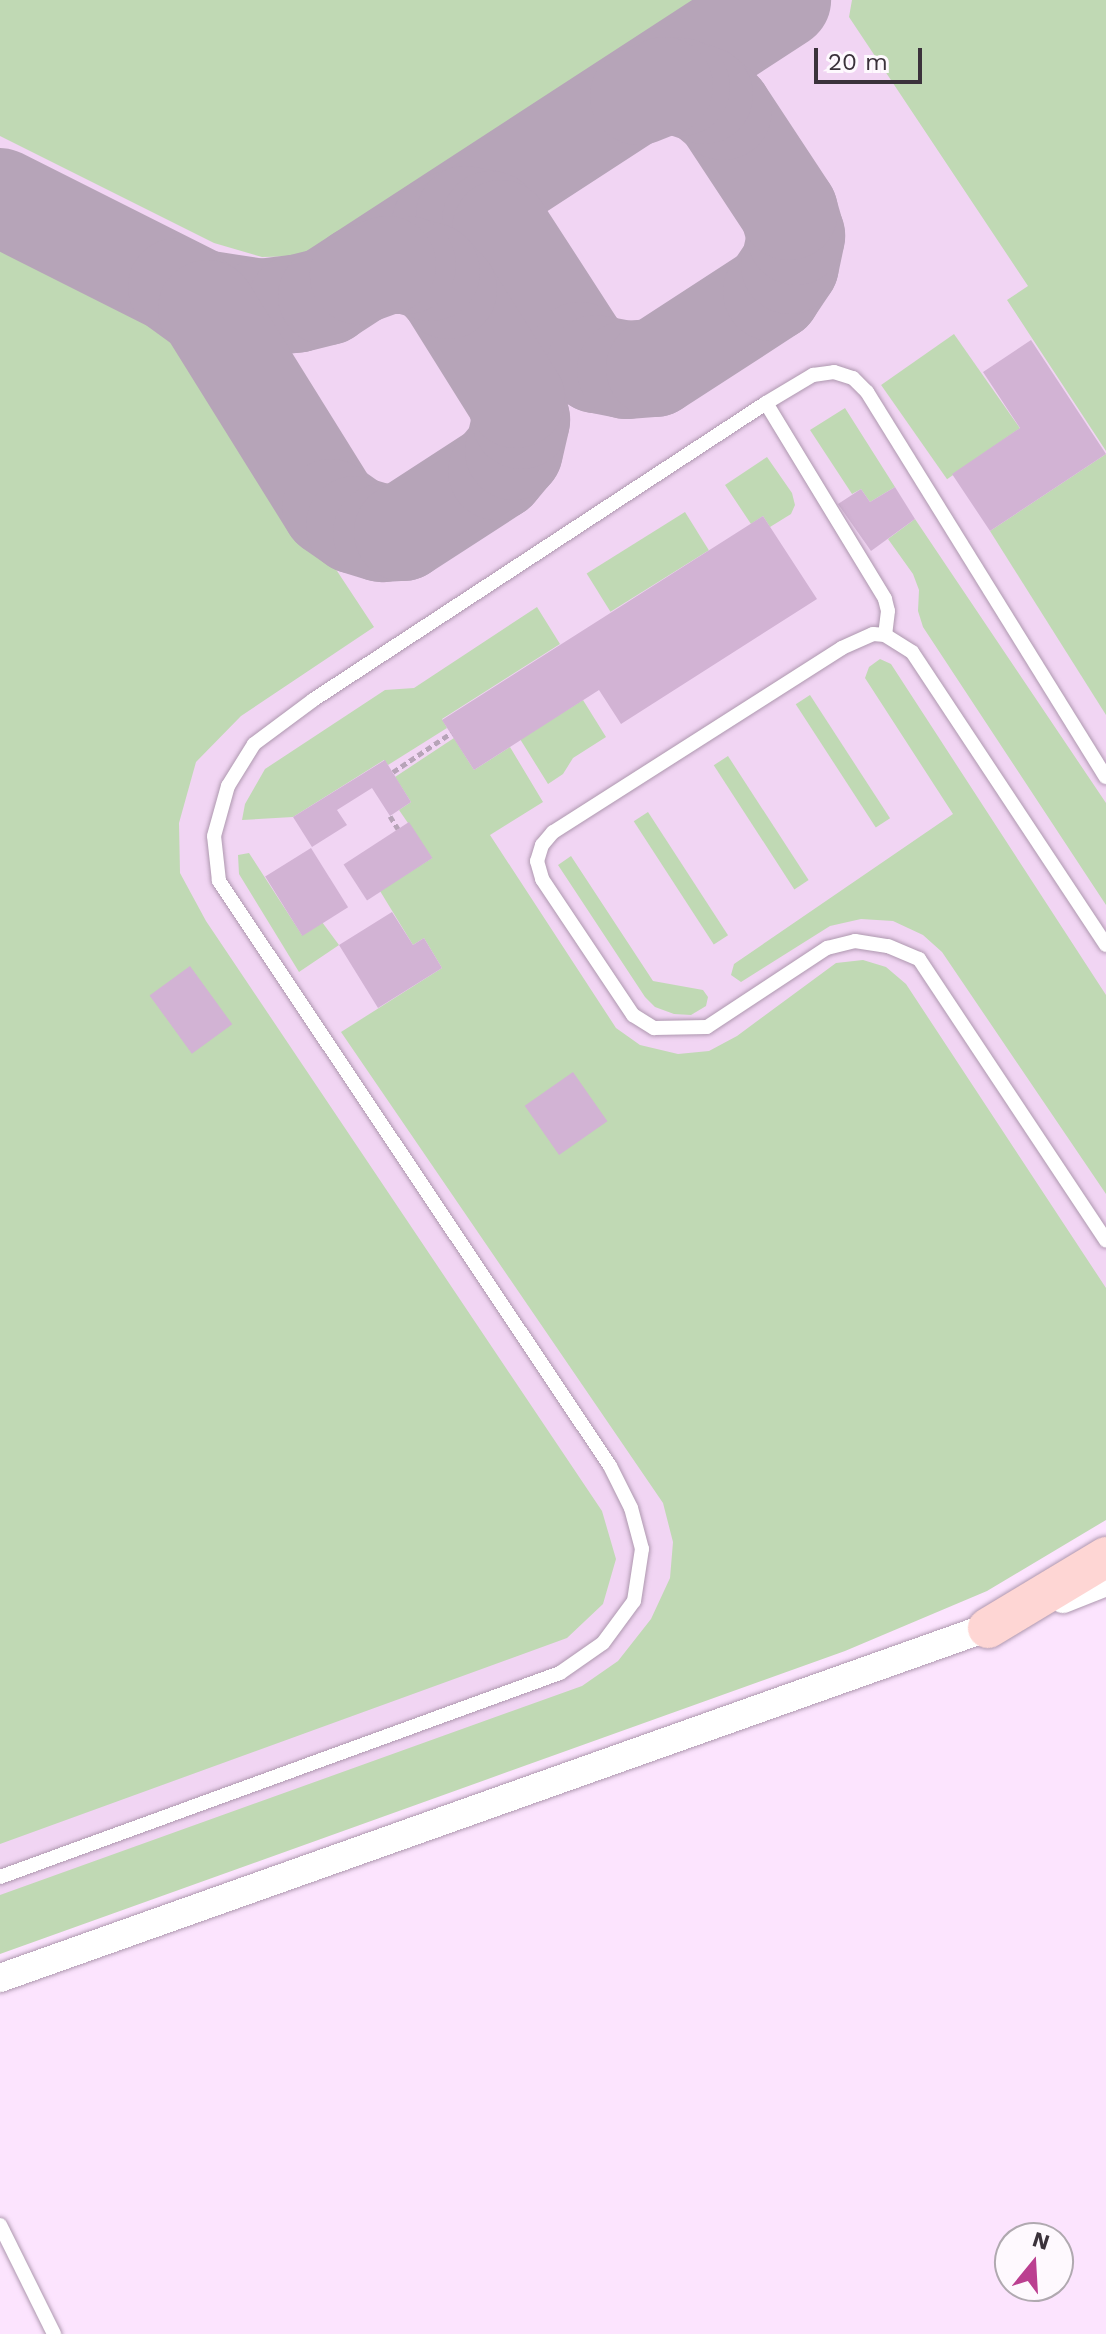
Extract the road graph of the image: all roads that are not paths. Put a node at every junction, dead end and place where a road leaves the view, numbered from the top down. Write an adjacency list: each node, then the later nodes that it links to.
1 (766, 403): 2 (lane); 3 (lane); 9 (lane)
2 (885, 635): 4 (lane); 5 (lane)
3 (1106, 777)
4 (1106, 945)
5 (1106, 1240)
6 (1106, 1557): 8 (street)
7 (1106, 1582): 8 (street)
8 (988, 1628): 10 (street)
9 (0, 1877)
10 (0, 1978)
11 (0, 2225): 12 (lane)
12 (54, 2334)

